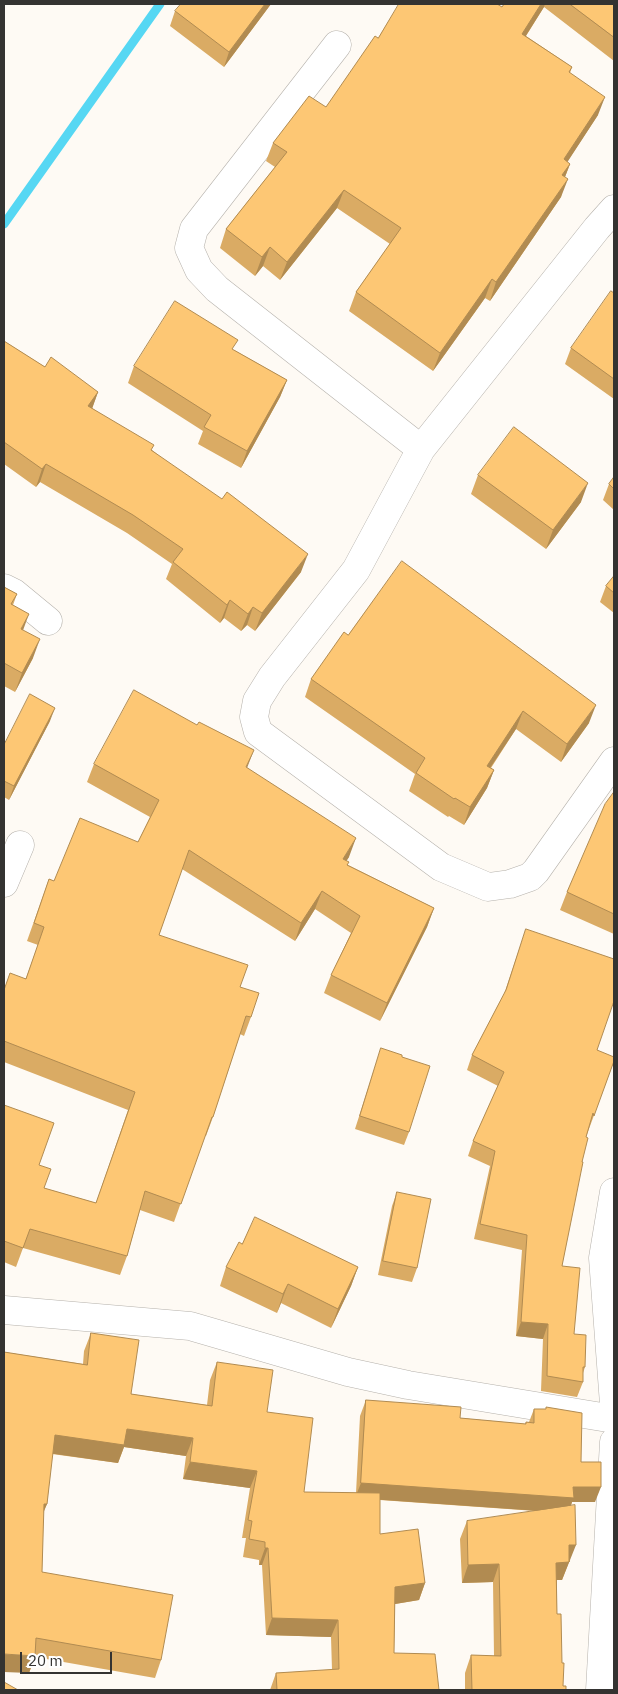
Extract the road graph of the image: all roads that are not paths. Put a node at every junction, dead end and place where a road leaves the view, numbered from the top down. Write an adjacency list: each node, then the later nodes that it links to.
1 (337, 45): 3 (street)
2 (614, 209): 3 (street)
3 (421, 449): 6 (street)
4 (4, 588): 5 (street)
5 (48, 621)
6 (614, 761)
7 (20, 845): 8 (street)
8 (4, 883)
9 (614, 1192): 11 (street)
10 (4, 1310): 12 (street)
11 (614, 1404)
12 (614, 1419)
13 (614, 1442): 14 (street)
14 (600, 1690)

